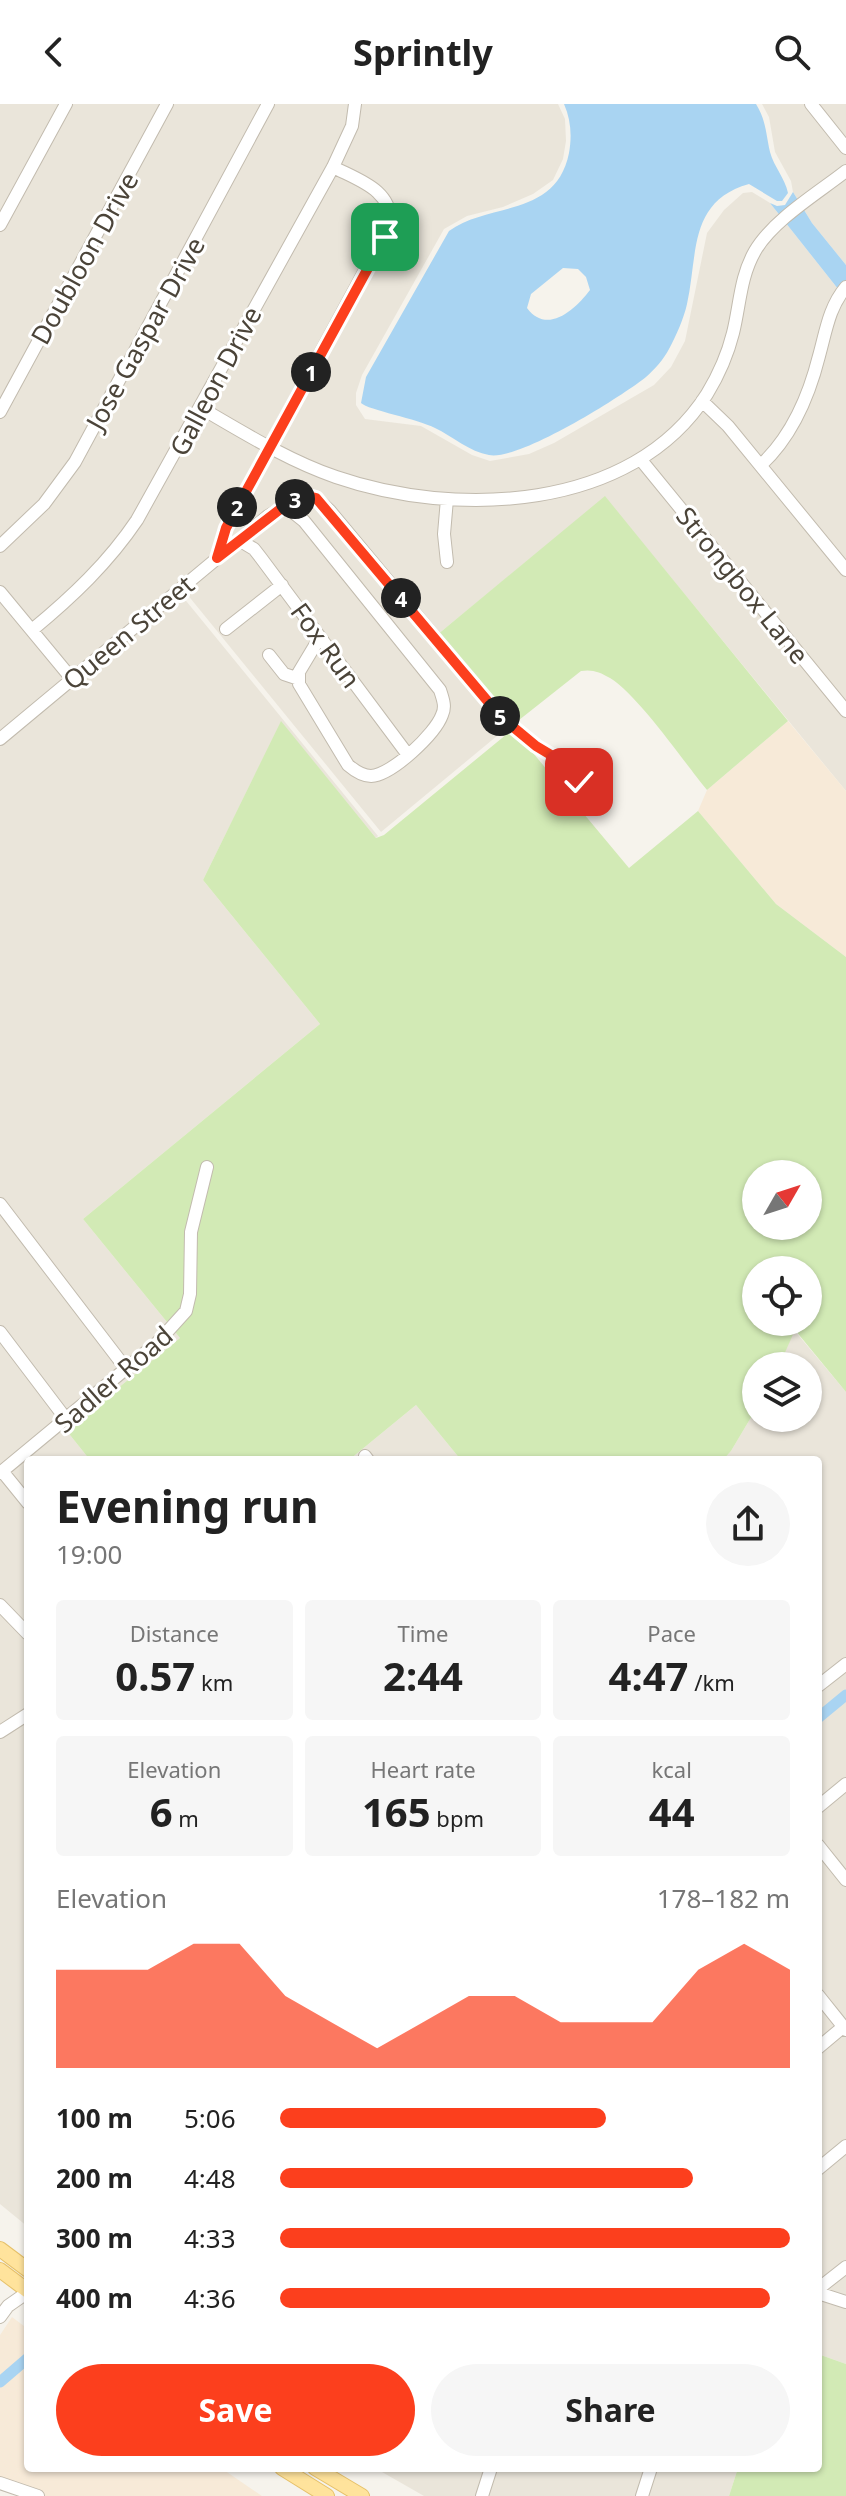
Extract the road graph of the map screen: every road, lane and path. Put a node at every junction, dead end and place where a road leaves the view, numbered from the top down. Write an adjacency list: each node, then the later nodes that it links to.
1 (66, 104): 9 (street)
2 (167, 104): 13 (street, Doubloon Drive)
3 (268, 104): 20 (street, Jose Gaspar Drive)
4 (355, 104): 7 (street, Galleon Drive)
5 (811, 104): 6 (street)
6 (846, 148)
7 (333, 167): 12 (street, Galleon Drive); 14 (street)
8 (846, 171): 11 (street)
9 (0, 225)
10 (846, 287): 16 (street)
11 (702, 401): 15 (street); 16 (street)
12 (201, 408): 14 (street); 27 (street, Galleon Drive)
13 (0, 412)
14 (270, 447): 17 (street); 21 (street)
15 (641, 460): 17 (street); 32 (street, Strongbox Lane)
16 (761, 465): 23 (street)
17 (447, 499): 22 (street)
18 (280, 508): 19 (street, Queen Street); 34 (street); 35 (street, Queen Street)
19 (239, 540): 21 (street, Queen Street); 24 (street, Fox Run)
20 (0, 546)
21 (217, 558): 30 (street, Queen Street)
22 (447, 562)
23 (846, 570)
24 (282, 585): 26 (street); 28 (street, Fox Run)
25 (0, 592): 27 (street)
26 (226, 629)
27 (32, 630): 30 (street)
28 (320, 637): 31 (street); 34 (street, Fox Run)
29 (269, 655): 31 (street)
30 (72, 679): 33 (street, Queen Street)
31 (299, 679): 34 (street)
32 (846, 711)
33 (0, 739)
34 (408, 755)
35 (561, 761)
36 (207, 1167): 39 (street, Sadler Road)
37 (0, 1204): 39 (street)
38 (0, 1332): 40 (street)
39 (127, 1370): 40 (street, Sadler Road)
40 (66, 1419): 41 (street, Sadler Road)
41 (1, 1472): 42 (street)
42 (24, 1498)
43 (0, 1605): 44 (street)
44 (24, 1630)
45 (846, 1664): 46 (street)
46 (822, 1683)
47 (24, 1717): 48 (street)
48 (0, 1732)
49 (846, 1784): 50 (street)
50 (822, 1804)
51 (822, 1850): 52 (street)
52 (846, 1880)
53 (822, 2000): 54 (street)
54 (845, 2029): 55 (street)
55 (822, 2045)
56 (846, 2146): 57 (street)
57 (822, 2166)
58 (0, 2249): 59 (main road)
59 (24, 2267)
60 (846, 2267): 62 (street)
61 (0, 2270): 63 (main road)
62 (822, 2288)
63 (24, 2289)
64 (822, 2293): 66 (street)
65 (24, 2295): 67 (street)
66 (846, 2302)
67 (0, 2317)
68 (288, 2472): 74 (main road)
69 (322, 2472): 75 (main road)
70 (490, 2472): 76 (street)
71 (650, 2472): 77 (street)
72 (0, 2483): 73 (street)
73 (35, 2496)
74 (327, 2496)
75 (362, 2496)
76 (482, 2496)
77 (642, 2496)

